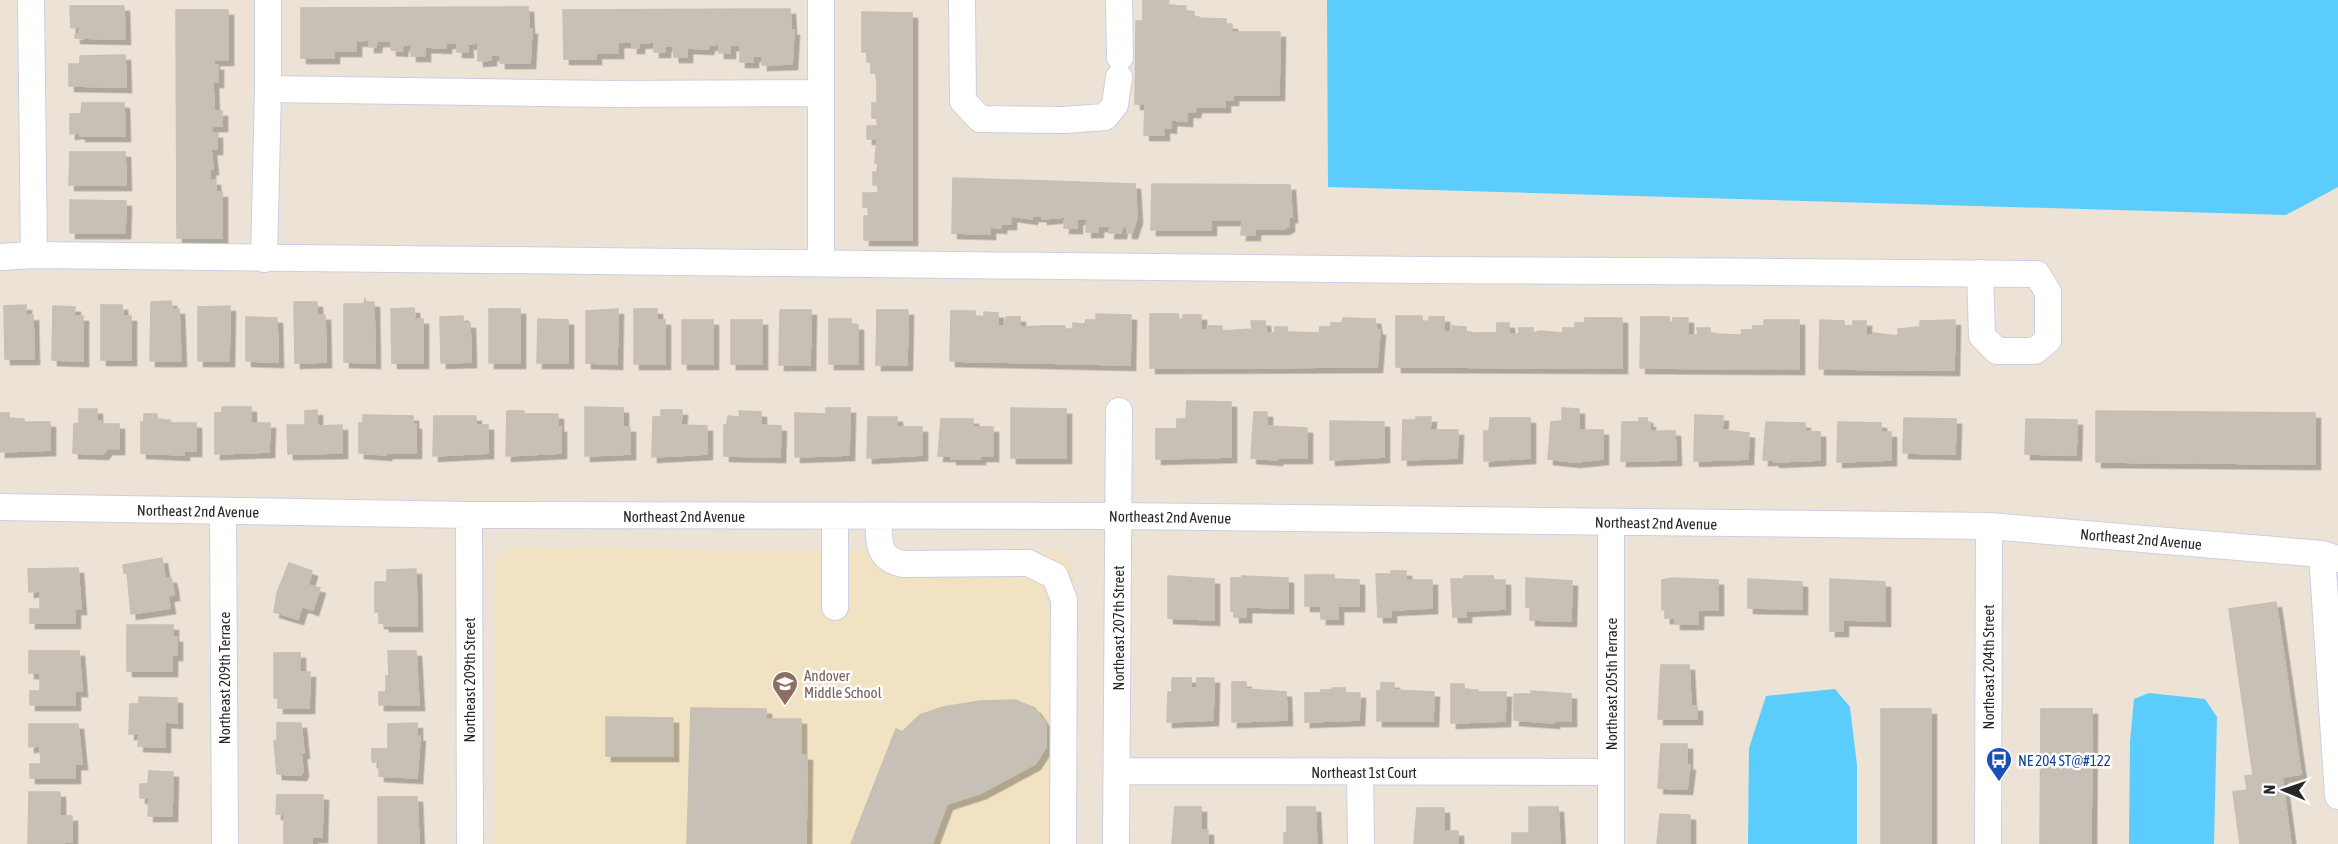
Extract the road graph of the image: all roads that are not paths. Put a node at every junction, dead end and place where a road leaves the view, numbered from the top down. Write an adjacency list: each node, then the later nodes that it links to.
1 (31, 0): 8 (street)
2 (268, 0): 6 (street)
3 (821, 0): 7 (street)
4 (962, 0): 5 (street)
5 (1119, 0)
6 (268, 89): 7 (street); 10 (street)
7 (821, 93): 11 (street)
8 (34, 255): 9 (street); 10 (street)
9 (0, 257)
10 (264, 258): 11 (street)
11 (821, 262): 12 (street)
12 (1980, 273)
13 (1119, 411): 19 (street, Northeast 207th Street)
14 (0, 507): 15 (street, Northeast 2nd Avenue)
15 (223, 512): 16 (street, Northeast 2nd Avenue); 28 (street, Northeast 209th Terrace)
16 (469, 515): 17 (street, Northeast 2nd Avenue); 29 (street, Northeast 209th Street)
17 (835, 516): 18 (street, Northeast 2nd Avenue); 23 (street)
18 (879, 516): 19 (street, Northeast 2nd Avenue); 30 (street)
19 (1118, 516): 20 (street, Northeast 2nd Avenue); 24 (street, Northeast 207th Street)
20 (1611, 523): 21 (street, Northeast 2nd Avenue); 26 (street, Northeast 205th Terrace)
21 (1989, 526): 22 (street, Northeast 2nd Avenue); 34 (street, Northeast 204th Street)
22 (2330, 557): 27 (street)
23 (836, 607)
24 (1117, 771): 25 (street, Northeast 1st Court); 31 (street, Northeast 207th Street)
25 (1360, 772): 26 (street, Northeast 1st Court); 32 (street)
26 (1611, 772): 33 (street, Northeast 205th Terrace)
27 (2338, 796)
28 (225, 844)
29 (470, 844)
30 (1063, 844)
31 (1116, 844)
32 (1361, 844)
33 (1611, 844)
34 (1988, 844)

